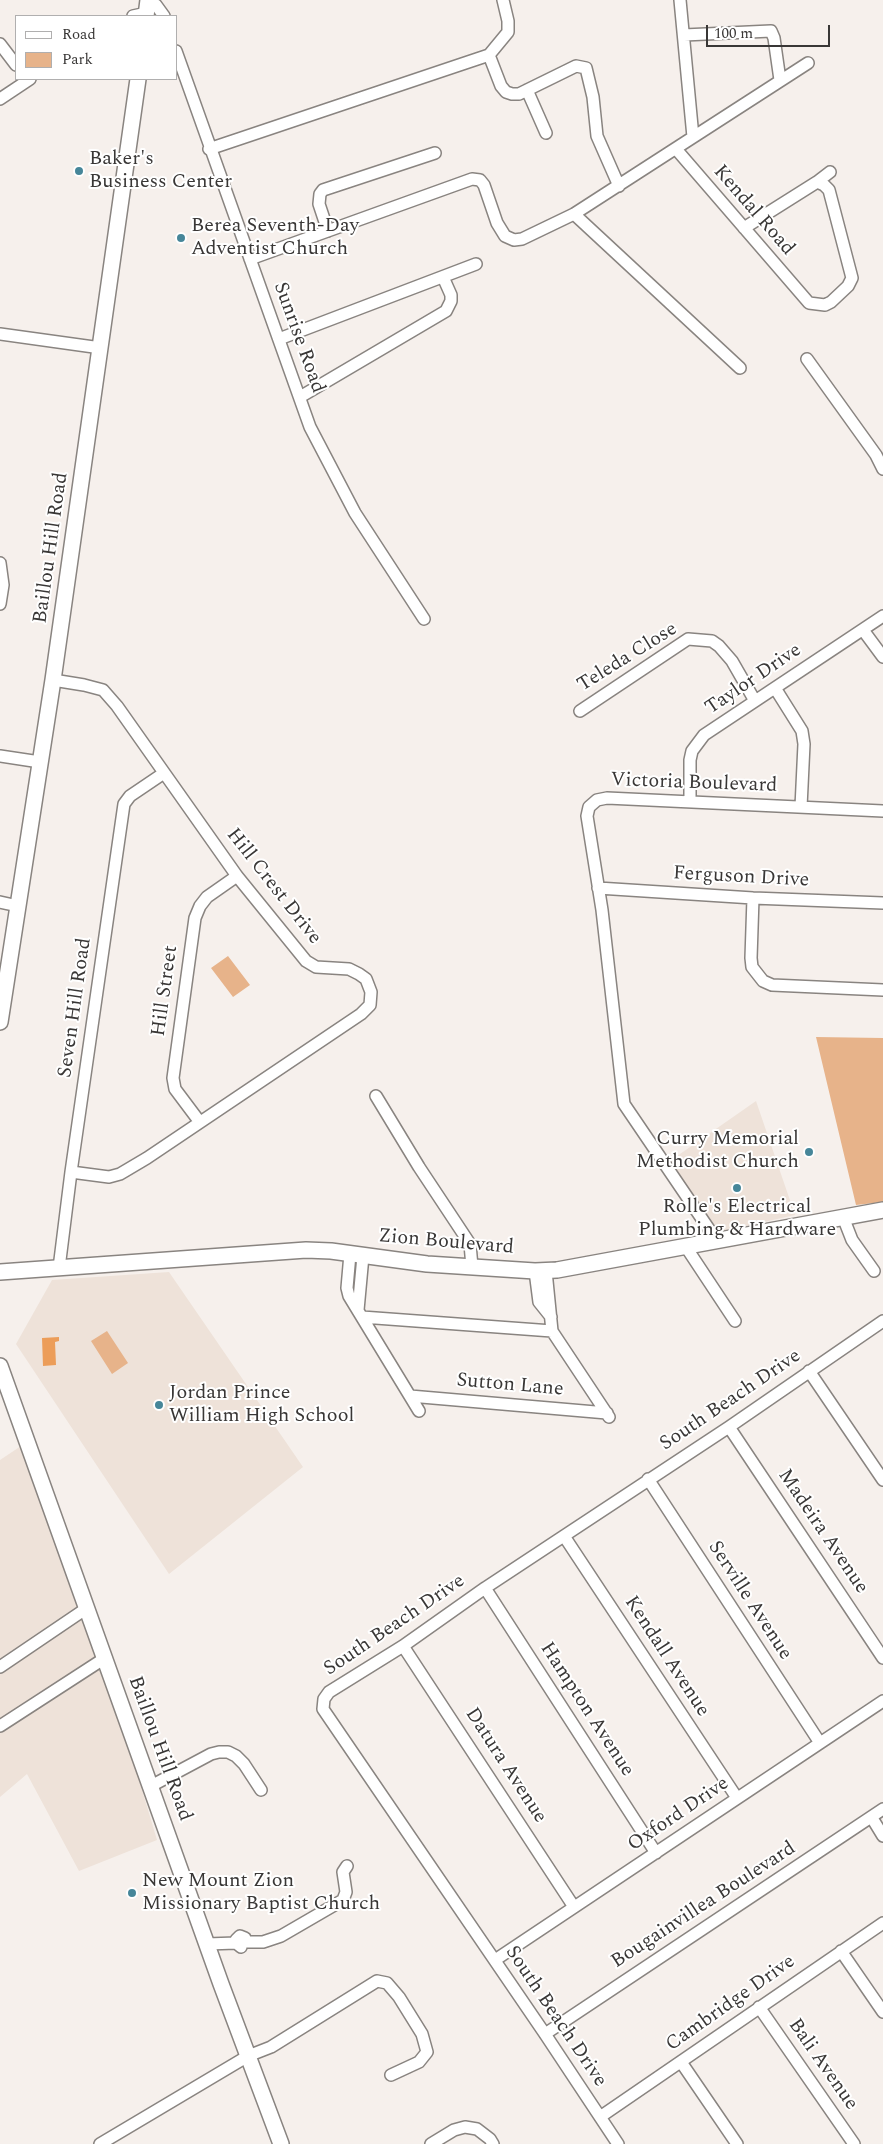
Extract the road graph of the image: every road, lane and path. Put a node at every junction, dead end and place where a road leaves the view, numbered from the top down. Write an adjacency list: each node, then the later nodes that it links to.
1 (503, 0): 7 (street)
2 (680, 0): 5 (street)
3 (144, 9): 4 (street)
4 (163, 15)
5 (684, 35): 13 (street); 17 (street)
6 (0, 44): 10 (street)
7 (489, 56): 14 (street); 18 (street)
8 (178, 58): 18 (street, Sunrise Road)
9 (808, 62): 13 (street)
10 (15, 64)
11 (27, 80): 15 (street)
12 (138, 80): 32 (main road, Baillou Hill Road)
13 (780, 80): 17 (street)
14 (527, 90): 16 (street); 23 (street)
15 (0, 99)
16 (546, 133)
17 (693, 137): 19 (street)
18 (209, 149): 27 (street, Sunrise Road)
19 (676, 150): 23 (street); 25 (street, Kendal Road)
20 (435, 153): 26 (street)
21 (830, 172): 22 (street)
22 (817, 182): 25 (street); 25 (street, Kendal Road)
23 (619, 186): 24 (street)
24 (574, 214): 26 (street); 34 (street)
25 (744, 228)
26 (328, 231): 27 (street)
27 (250, 259): 31 (street, Sunrise Road)
28 (476, 264): 29 (street)
29 (443, 277): 31 (street); 35 (street)
30 (0, 334): 32 (street)
31 (279, 339): 35 (street, Sunrise Road)
32 (100, 348): 43 (main road, Baillou Hill Road)
33 (807, 360): 36 (street)
34 (740, 368)
35 (300, 397): 40 (street, Sunrise Road)
36 (883, 468)
37 (0, 563): 38 (street)
38 (0, 604)
39 (883, 616): 41 (street, Taylor Drive)
40 (424, 618)
41 (863, 630): 42 (street); 44 (street, Taylor Drive)
42 (883, 658)
43 (53, 680): 48 (main road, Baillou Hill Road); 49 (street, Hill Crest Drive)
44 (775, 688): 45 (street, Taylor Drive); 51 (street)
45 (755, 701): 46 (street, Teleda Close); 50 (street, Taylor Drive)
46 (580, 711)
47 (0, 756): 48 (street)
48 (40, 762): 58 (main road, Baillou Hill Road)
49 (164, 774): 53 (street, Hill Crest Drive); 63 (street, Seven Hill Road)
50 (690, 802): 51 (street, Victoria Boulevard); 54 (street, Victoria Boulevard)
51 (802, 807): 52 (street, Victoria Boulevard)
52 (883, 811)
53 (237, 876): 62 (street, Hill Street); 62 (street, Hill Crest Drive)
54 (598, 888): 55 (street, Ferguson Drive); 66 (street)
55 (753, 898): 57 (street, Ferguson Drive); 59 (street)
56 (0, 902): 58 (street)
57 (883, 903)
58 (18, 906): 60 (main road, Baillou Hill Road)
59 (883, 990)
60 (0, 1022)
61 (376, 1096): 69 (street)
62 (199, 1121): 63 (street, Hill Crest Drive)
63 (71, 1172): 70 (street, Seven Hill Road)
64 (883, 1210): 65 (main road, Zion Boulevard)
65 (843, 1217): 66 (main road, Zion Boulevard); 72 (street)
66 (717, 1241): 67 (main road, Zion Boulevard)
67 (686, 1247): 71 (main road, Zion Boulevard); 75 (street)
68 (357, 1255): 69 (main road, Zion Boulevard); 70 (main road, Zion Boulevard); 74 (street)
69 (472, 1267): 71 (main road, Zion Boulevard)
70 (59, 1268): 73 (main road, Zion Boulevard)
71 (541, 1271): 77 (street)
72 (874, 1271)
73 (0, 1272)
74 (360, 1314): 77 (street); 80 (street)
75 (735, 1320)
76 (883, 1321): 79 (street, South Beach Drive)
77 (552, 1331): 80 (street, Sutton Lane)
78 (0, 1366): 87 (main road, Baillou Hill Road)
79 (809, 1371): 82 (street, South Beach Drive); 84 (street)
80 (410, 1396): 81 (street)
81 (419, 1411)
82 (729, 1427): 83 (street, South Beach Drive); 90 (street, Madeira Avenue)
83 (648, 1480): 85 (street, South Beach Drive); 94 (street, Serville Avenue)
84 (883, 1480)
85 (564, 1536): 86 (street, South Beach Drive); 97 (street, Kendall Avenue)
86 (485, 1588): 88 (street, South Beach Drive); 101 (street, Hampton Avenue)
87 (87, 1608): 89 (main road, Baillou Hill Road); 91 (street)
88 (403, 1646): 103 (street, Datura Avenue); 107 (street, South Beach Drive)
89 (105, 1658): 93 (street); 95 (main road, Baillou Hill Road)
90 (883, 1658)
91 (0, 1667)
92 (883, 1701): 94 (street, Oxford Drive)
93 (0, 1726)
94 (820, 1743): 97 (street, Oxford Drive)
95 (151, 1786): 96 (street); 105 (main road, Baillou Hill Road)
96 (261, 1790)
97 (737, 1798): 101 (street, Oxford Drive)
98 (883, 1810): 99 (street, Bougainvillea Boulevard)
99 (872, 1818): 100 (street); 110 (street, Bougainvillea Boulevard)
100 (883, 1836)
101 (656, 1853): 103 (street, Oxford Drive)
102 (347, 1866): 105 (street)
103 (574, 1907): 107 (street, Oxford Drive)
104 (883, 1923): 106 (street, Cambridge Drive)
105 (207, 1944): 111 (main road, Baillou Hill Road)
106 (841, 1951): 108 (street, Cambridge Drive); 109 (street)
107 (495, 1960): 110 (street, South Beach Drive)
108 (759, 2007): 112 (street, Cambridge Drive); 121 (street, Bali Avenue)
109 (883, 2012)
110 (545, 2034): 114 (street, South Beach Drive)
111 (248, 2056): 113 (street); 115 (street); 116 (main road, Baillou Hill Road)
112 (681, 2062): 114 (street, Cambridge Drive); 120 (street)
113 (390, 2075)
114 (600, 2117): 119 (street, South Beach Drive)
115 (100, 2144)
116 (281, 2144)
117 (431, 2144): 118 (street)
118 (494, 2144)
119 (618, 2144)
120 (737, 2144)
121 (854, 2144)

